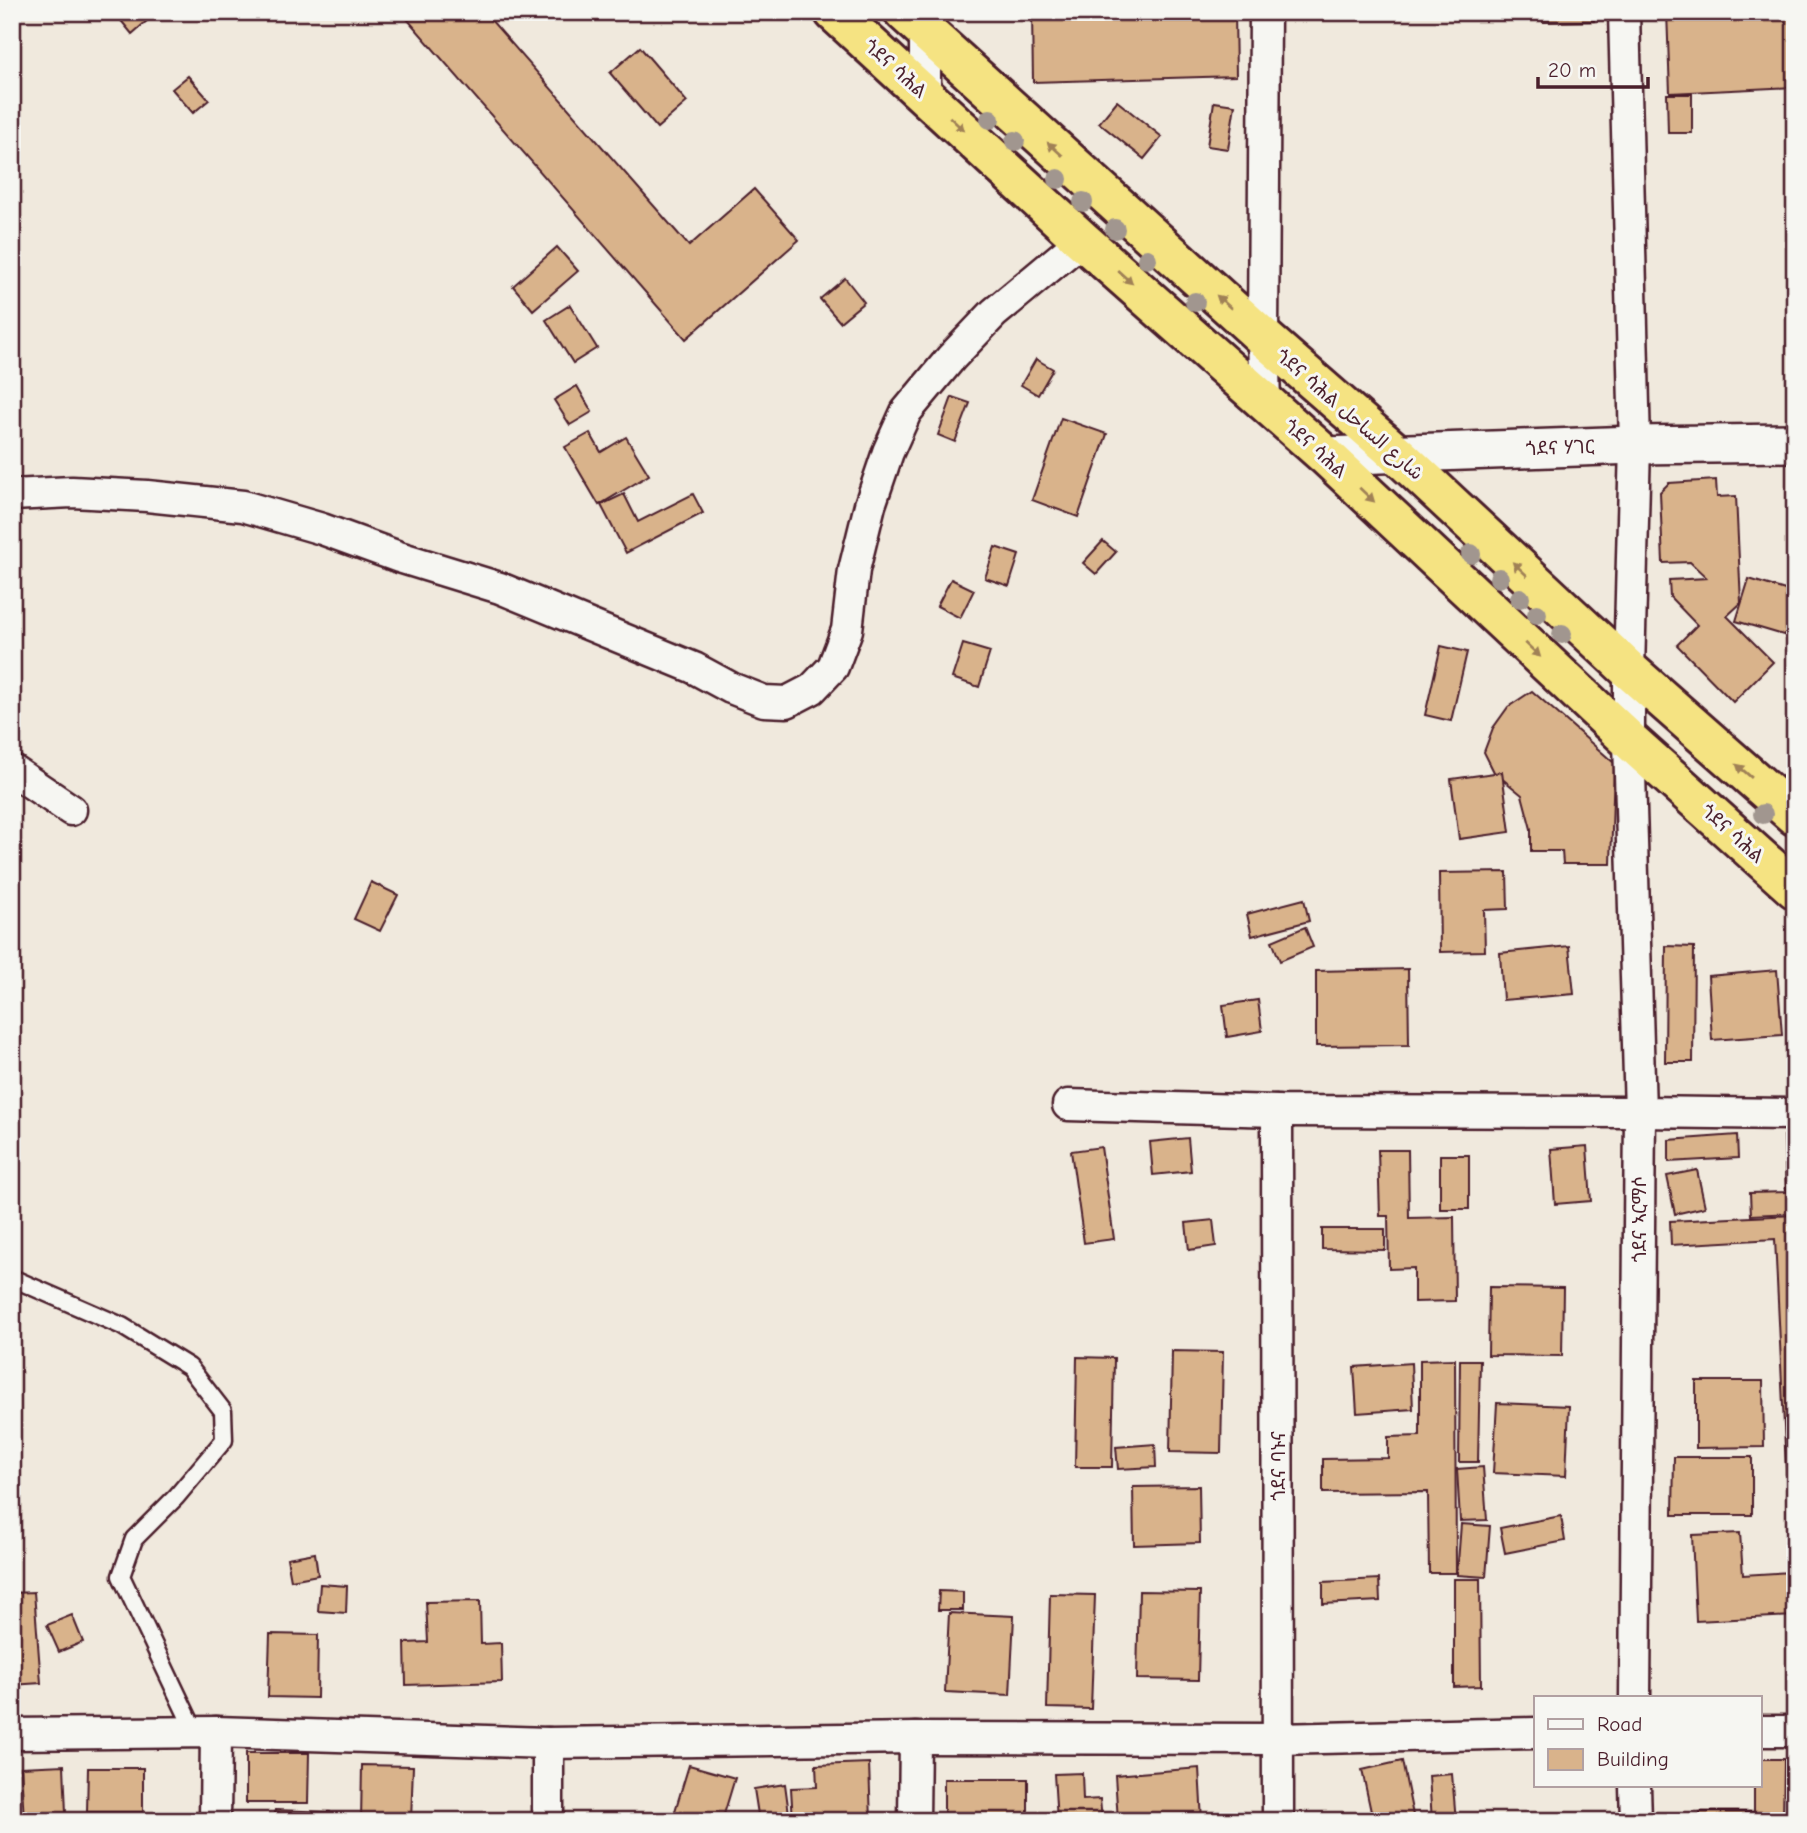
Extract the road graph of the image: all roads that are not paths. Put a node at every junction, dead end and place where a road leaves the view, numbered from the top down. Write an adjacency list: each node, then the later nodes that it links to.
1 (834, 12): 5 (highway, ጎደና ሳሕል)
2 (1265, 12): 7 (street)
3 (1623, 12): 10 (street, ጎደና ኣርማሶ)
4 (918, 19): 5 (street); 7 (highway, ጎደና ሳሕል شارع الساحل, one-way to 4)
5 (925, 94): 6 (highway, ጎደና ሳሕል, one-way to 6)
6 (1082, 240): 8 (highway, ጎደና ሳሕል, one-way to 8); 13 (street)
7 (1263, 337): 8 (street); 11 (highway, ጎደና ሳሕል شارع الساحل)
8 (1265, 402): 12 (highway, ጎደና ሳሕል)
9 (1795, 443): 10 (street, ጎደና ሃገር)
10 (1635, 445): 11 (street, ጎደና ሃገር); 14 (street, ጎደና ኣርማሶ)
11 (1396, 453): 12 (street, ጎደና ሃገር); 14 (highway, ጎደና ሳሕል شارع الساحل, one-way to 11)
12 (1326, 456): 15 (highway, ጎደና ሳሕል, one-way to 15)
13 (12, 495)
14 (1629, 670): 15 (street, ጎደና ኣርማሶ); 18 (highway, ጎደና ሳሕል شارع الساحل, one-way to 14)
15 (1629, 740): 19 (highway, ጎደና ሳሕል); 22 (street, ጎደና ኣርማሶ)
16 (12, 771): 17 (street)
17 (71, 810)
18 (1795, 816)
19 (1795, 889)
20 (1068, 1105): 21 (street)
21 (1277, 1111): 22 (street); 32 (street, ጎደና ባኑና)
22 (1640, 1112): 23 (street); 25 (street, ጎደና ኣርማሶ)
23 (1795, 1114)
24 (12, 1278): 28 (lane)
25 (1635, 1696)
26 (1762, 1731): 27 (street)
27 (1795, 1731)
28 (205, 1732): 30 (street); 33 (street); 35 (street)
29 (1534, 1733): 32 (street)
30 (12, 1734)
31 (915, 1738): 32 (street); 33 (street); 37 (street)
32 (1278, 1739): 38 (street, ጎደና ባኑና)
33 (548, 1743): 36 (street)
34 (1635, 1787): 39 (street)
35 (215, 1821)
36 (548, 1821)
37 (914, 1821)
38 (1278, 1821)
39 (1636, 1821)

